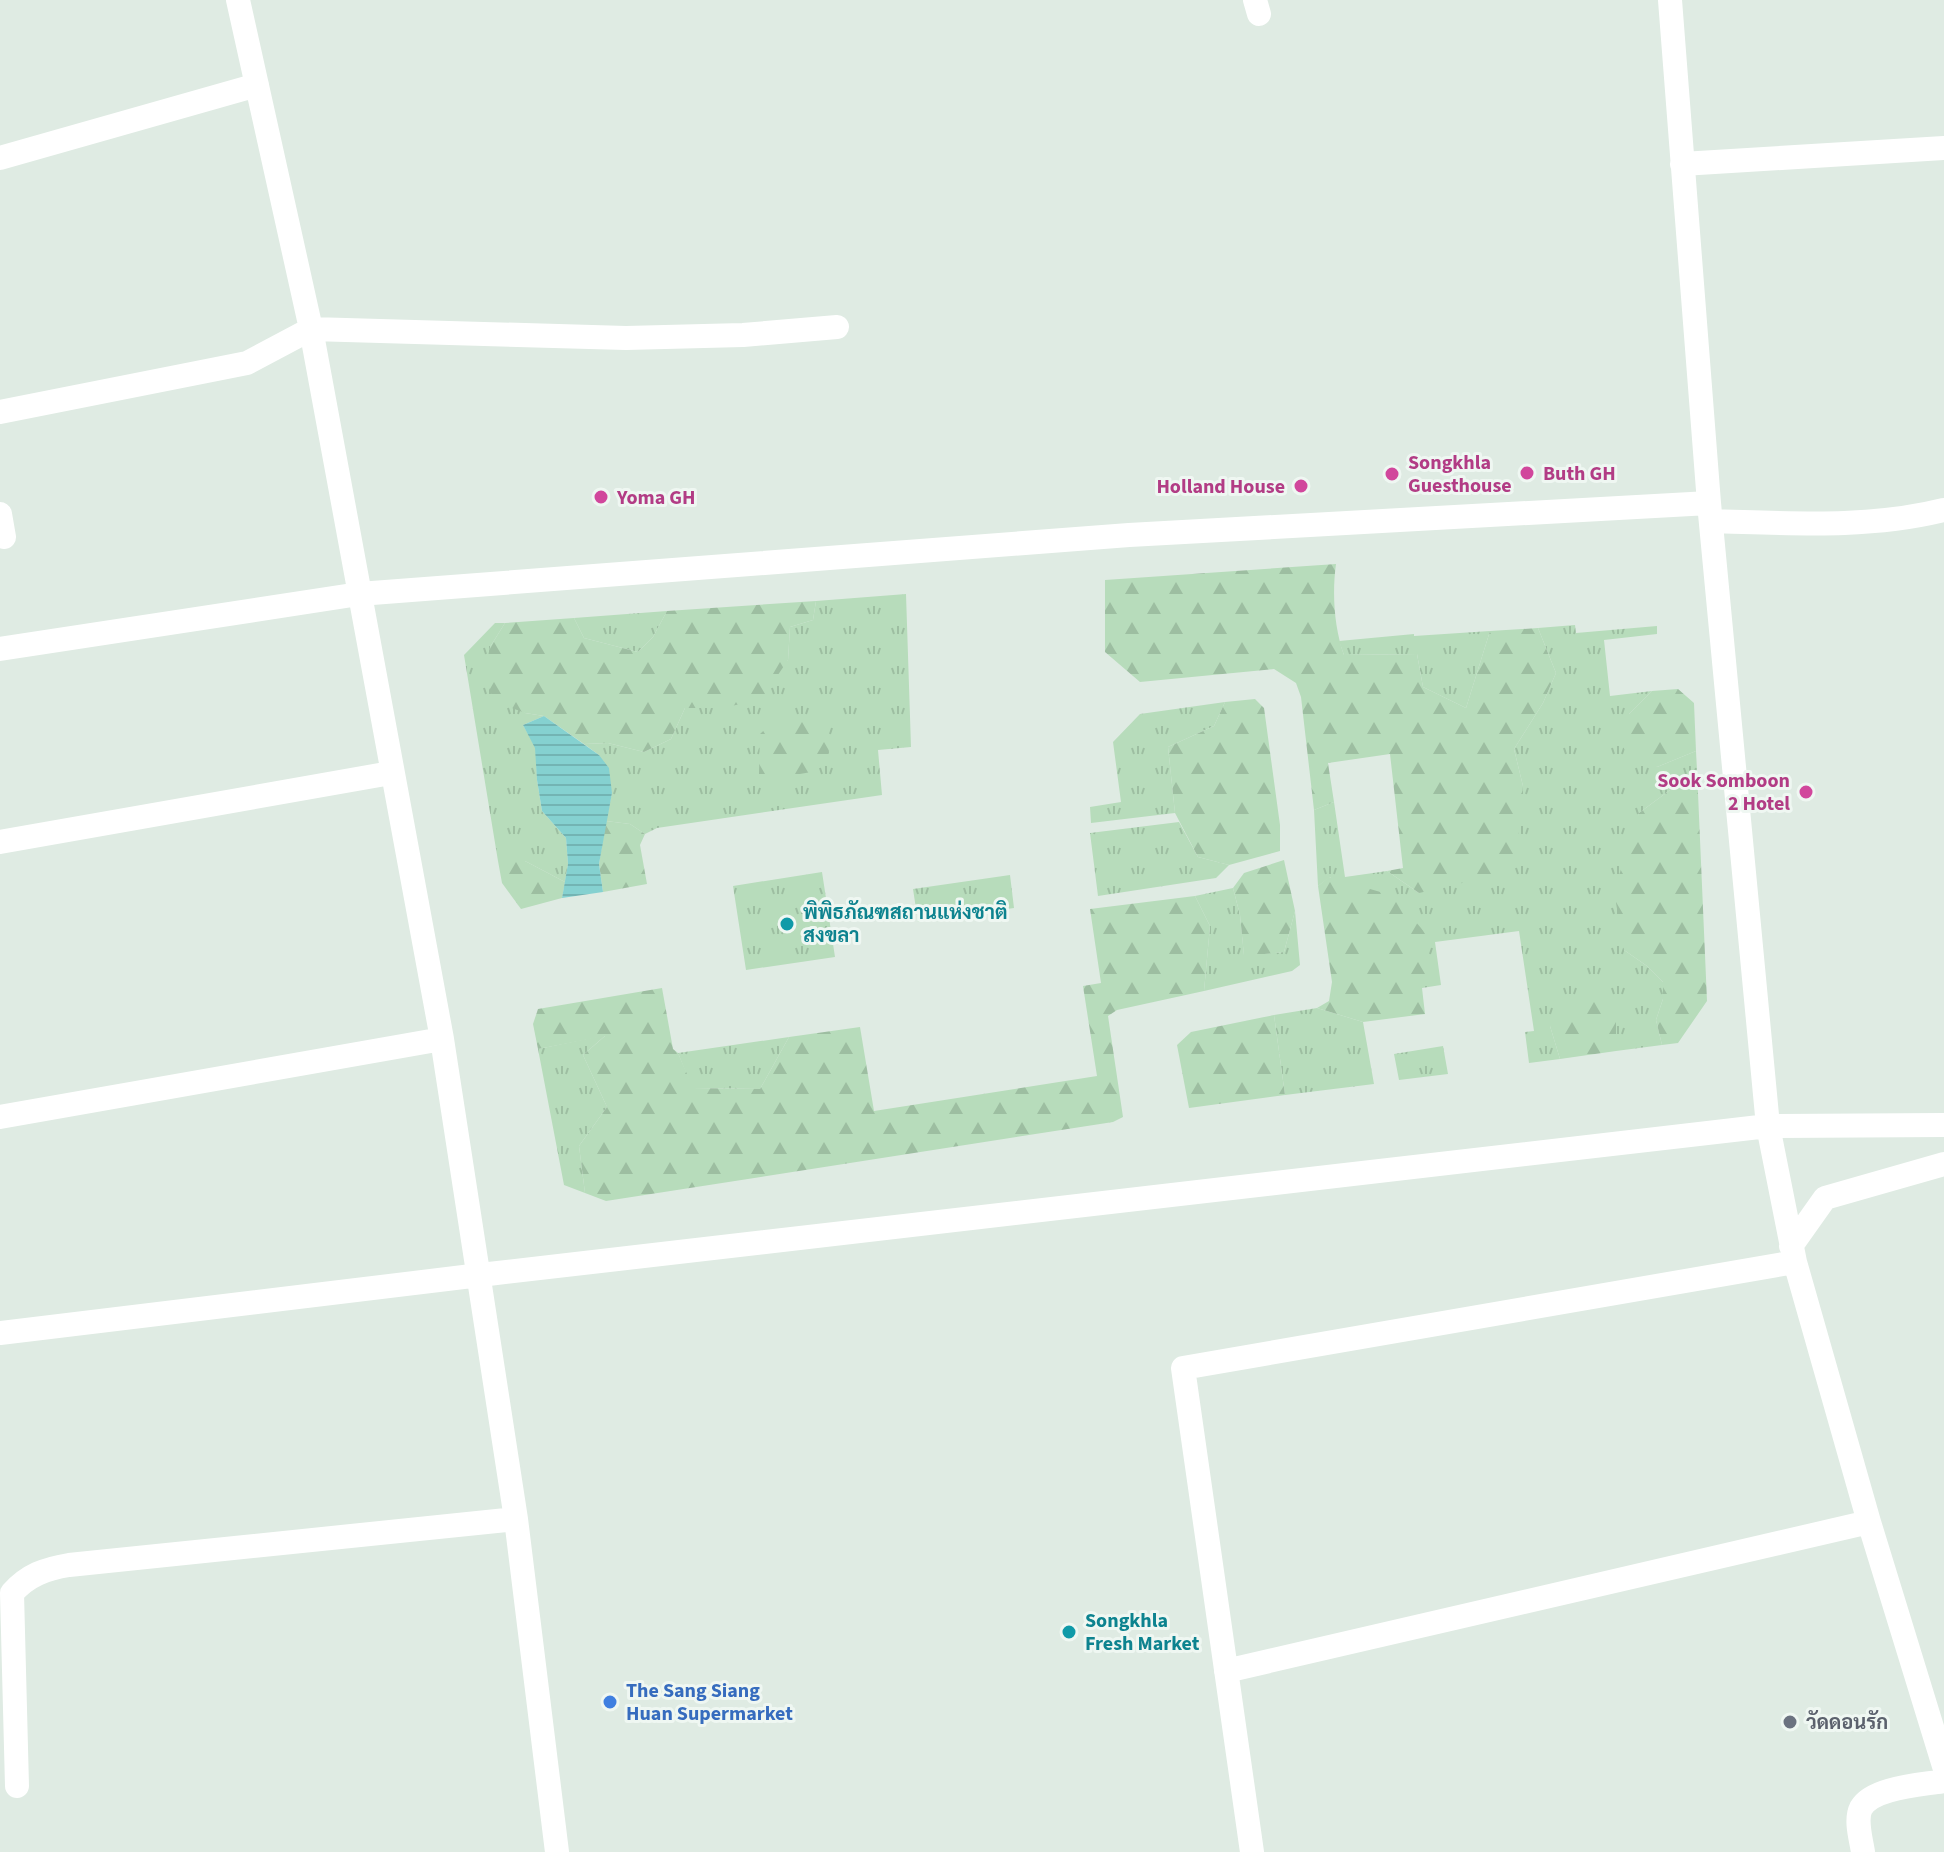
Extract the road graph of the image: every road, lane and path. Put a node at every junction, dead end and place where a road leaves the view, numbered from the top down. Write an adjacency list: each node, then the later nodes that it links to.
1 (238, 0): 3 (street)
2 (1670, 0): 6 (street)
3 (257, 85): 5 (street); 8 (street)
4 (1944, 148): 6 (street)
5 (0, 158)
6 (1682, 164): 11 (street)
7 (837, 327): 8 (street)
8 (311, 329): 9 (street); 12 (street)
9 (0, 412)
10 (1944, 510): 11 (street)
11 (1710, 512): 12 (street); 19 (street)
12 (359, 594): 13 (street); 14 (street)
13 (0, 649)
14 (391, 773): 15 (street); 16 (street)
15 (0, 842)
16 (442, 1039): 17 (street); 22 (street)
17 (0, 1117)
18 (1944, 1125): 19 (street)
19 (1768, 1126): 21 (street); 22 (street)
20 (1944, 1164): 21 (street)
21 (1793, 1254): 25 (street); 26 (street)
22 (480, 1275): 23 (street); 24 (street)
23 (0, 1333)
24 (516, 1519): 30 (street); 31 (street)
25 (1869, 1522): 26 (street); 27 (street)
26 (1226, 1671): 32 (street)
27 (1933, 1687): 28 (street)
28 (1944, 1766)
29 (1944, 1781): 33 (street)
30 (17, 1786)
31 (557, 1852)
32 (1252, 1852)
33 (1863, 1852)

